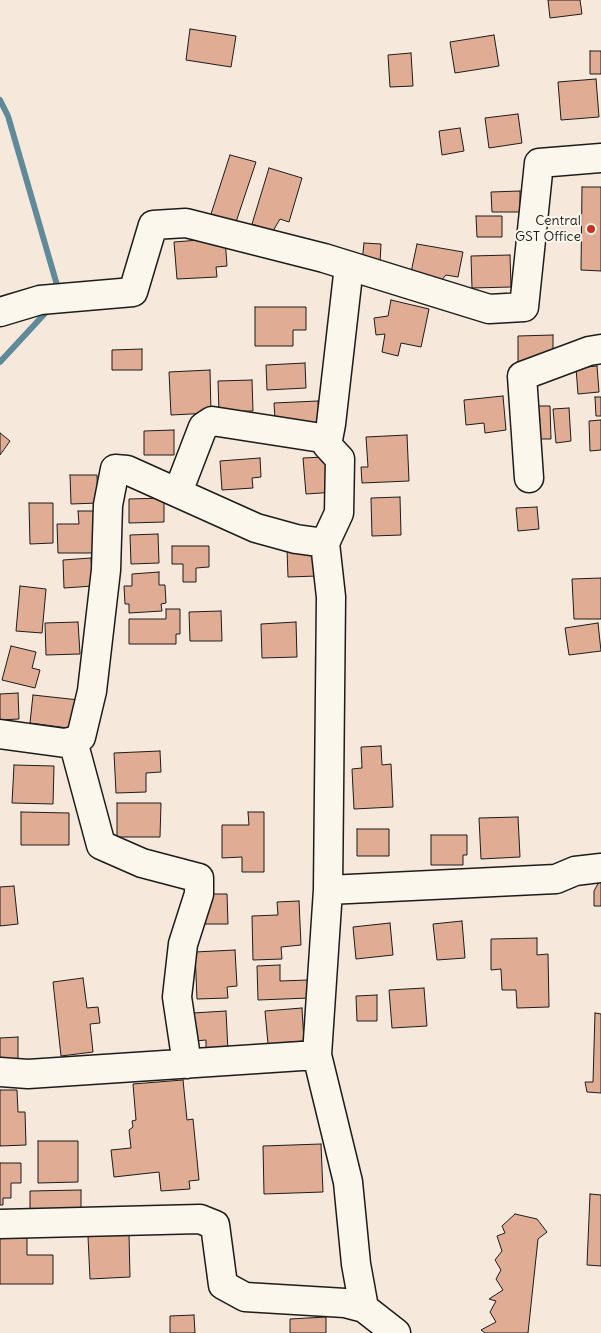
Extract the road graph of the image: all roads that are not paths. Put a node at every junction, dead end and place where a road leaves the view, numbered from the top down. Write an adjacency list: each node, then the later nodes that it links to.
1 (601, 158): 2 (street)
2 (349, 266): 3 (street); 5 (street)
3 (0, 312)
4 (601, 349): 6 (street)
5 (328, 439): 7 (street); 8 (street)
6 (529, 478)
7 (178, 492): 8 (street); 10 (street)
8 (325, 543): 12 (street)
9 (0, 734): 10 (street)
10 (73, 741): 14 (street)
11 (601, 868): 12 (street)
12 (328, 890): 13 (street)
13 (317, 1055): 14 (street); 17 (street)
14 (187, 1064): 15 (street)
15 (0, 1072)
16 (0, 1224): 17 (street)
17 (364, 1308): 18 (street)
18 (396, 1333)

